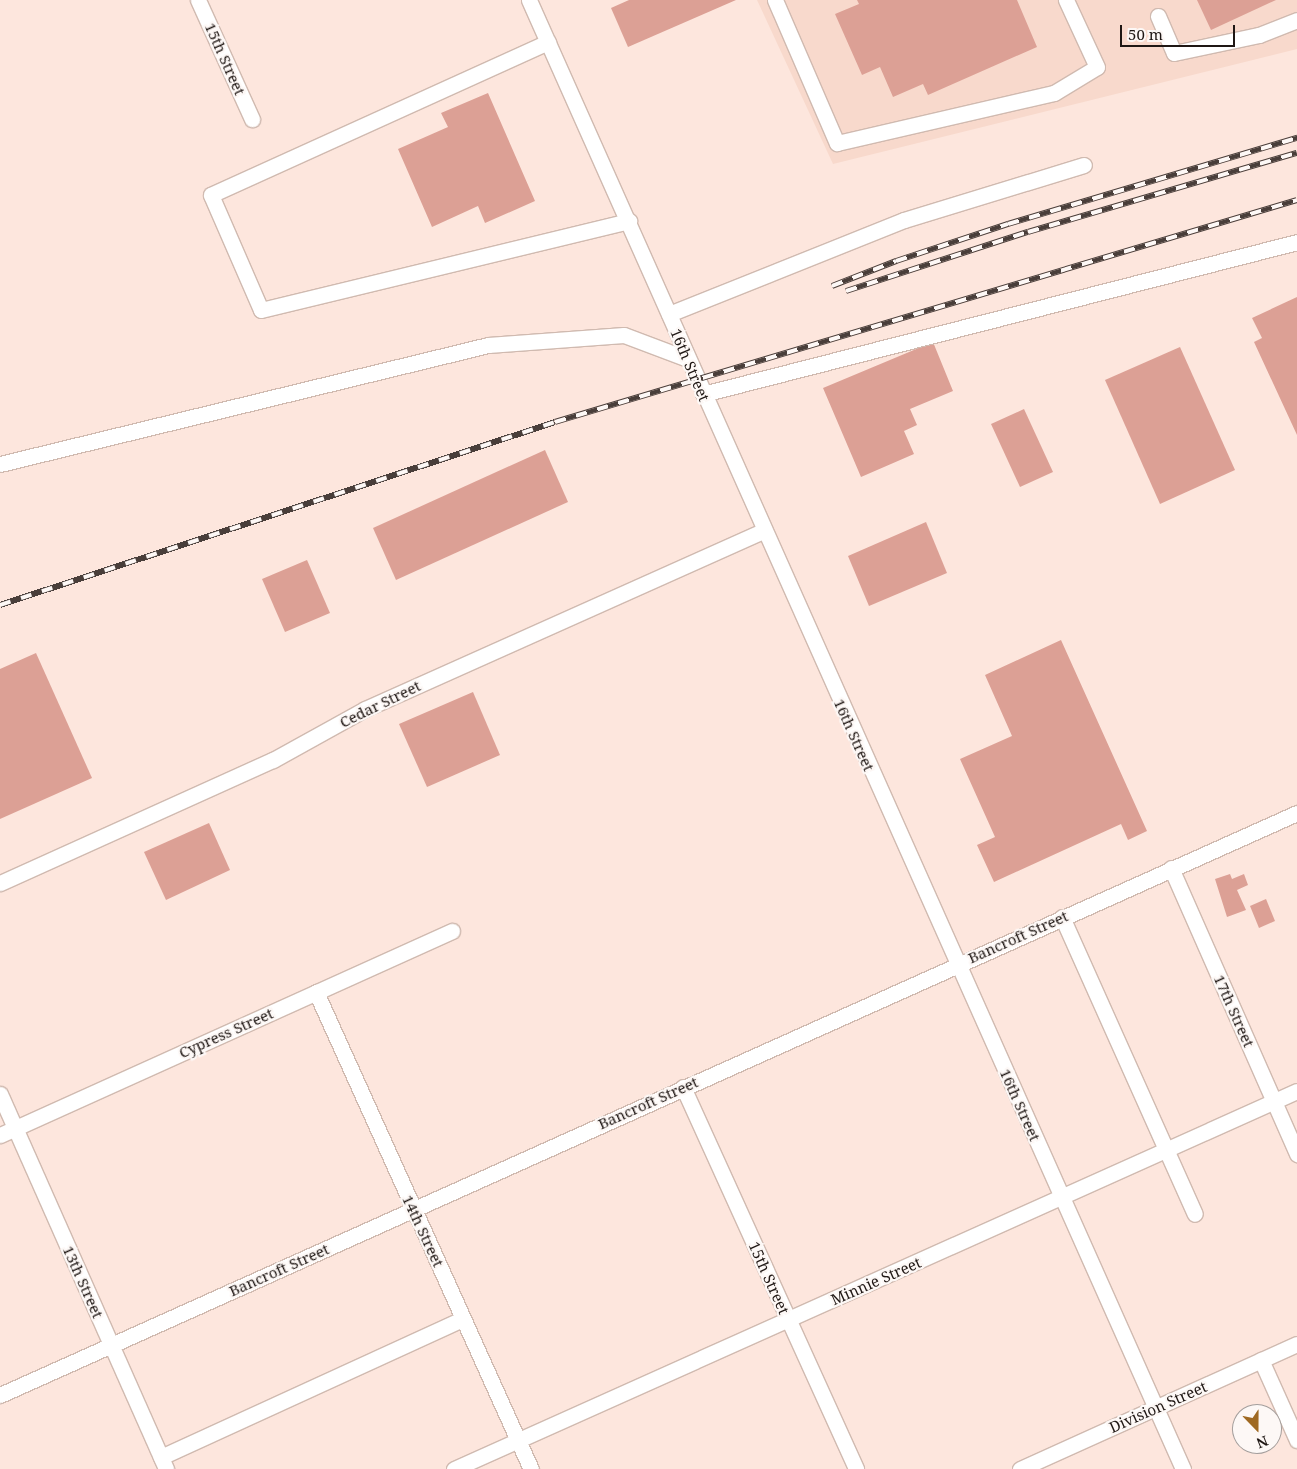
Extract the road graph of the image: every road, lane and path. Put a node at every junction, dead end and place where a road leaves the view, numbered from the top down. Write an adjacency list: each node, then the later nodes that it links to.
1 (198, 0): 8 (street, 15th Street)
2 (529, 0): 7 (street, 16th Street)
3 (775, 0): 4 (street)
4 (1066, 0)
5 (1158, 16): 6 (street)
6 (1297, 20)
7 (548, 42): 10 (street, 16th Street); 10 (street)
8 (252, 119)
9 (1084, 165): 12 (street)
10 (629, 221): 12 (street, 16th Street)
11 (1297, 242): 14 (street)
12 (669, 314): 13 (street, 16th Street)
13 (688, 359): 14 (street, 16th Street); 15 (street)
14 (703, 394): 16 (street, 16th Street)
15 (0, 464)
16 (763, 530): 19 (street, Cedar Street); 22 (street, 16th Street)
17 (1297, 813): 18 (street, Bancroft Street)
18 (1171, 868): 20 (street, Bancroft Street); 27 (street, 17th Street)
19 (0, 883)
20 (1062, 917): 22 (street, Bancroft Street); 30 (street)
21 (452, 931): 23 (street, Cypress Street)
22 (957, 965): 24 (street, Bancroft Street); 32 (street, 16th Street)
23 (316, 992): 28 (street, Cypress Street); 33 (street, 14th Street)
24 (683, 1087): 33 (street, Bancroft Street); 36 (street, 15th Street)
25 (1297, 1091): 27 (street, Minnie Street)
26 (0, 1094): 28 (street, 13th Street)
27 (1274, 1103): 30 (street, Minnie Street); 31 (street, 17th Street)
28 (16, 1128): 29 (street, Cypress Street); 38 (street, 13th Street)
29 (0, 1135)
30 (1167, 1151): 32 (street, Minnie Street); 34 (street)
31 (1297, 1154)
32 (1062, 1197): 36 (street, Minnie Street); 41 (street, 16th Street)
33 (413, 1210): 35 (street, 14th Street); 38 (street, Bancroft Street)
34 (1195, 1214)
35 (464, 1319): 42 (street, 14th Street); 44 (street)
36 (789, 1321): 42 (street, Minnie Street); 47 (street, 15th Street)
37 (1297, 1344): 39 (street, Division Street)
38 (111, 1345): 40 (street, Bancroft Street); 44 (street, 13th Street)
39 (1261, 1360): 41 (street, Division Street); 43 (street)
40 (0, 1395)
41 (1156, 1408): 48 (street, Division Street); 49 (street, 16th Street)
42 (518, 1440): 45 (street, Minnie Street); 46 (street, 14th Street)
43 (1297, 1440)
44 (164, 1463)
45 (454, 1469)
46 (531, 1469)
47 (856, 1469)
48 (1020, 1469)
49 (1183, 1469)

